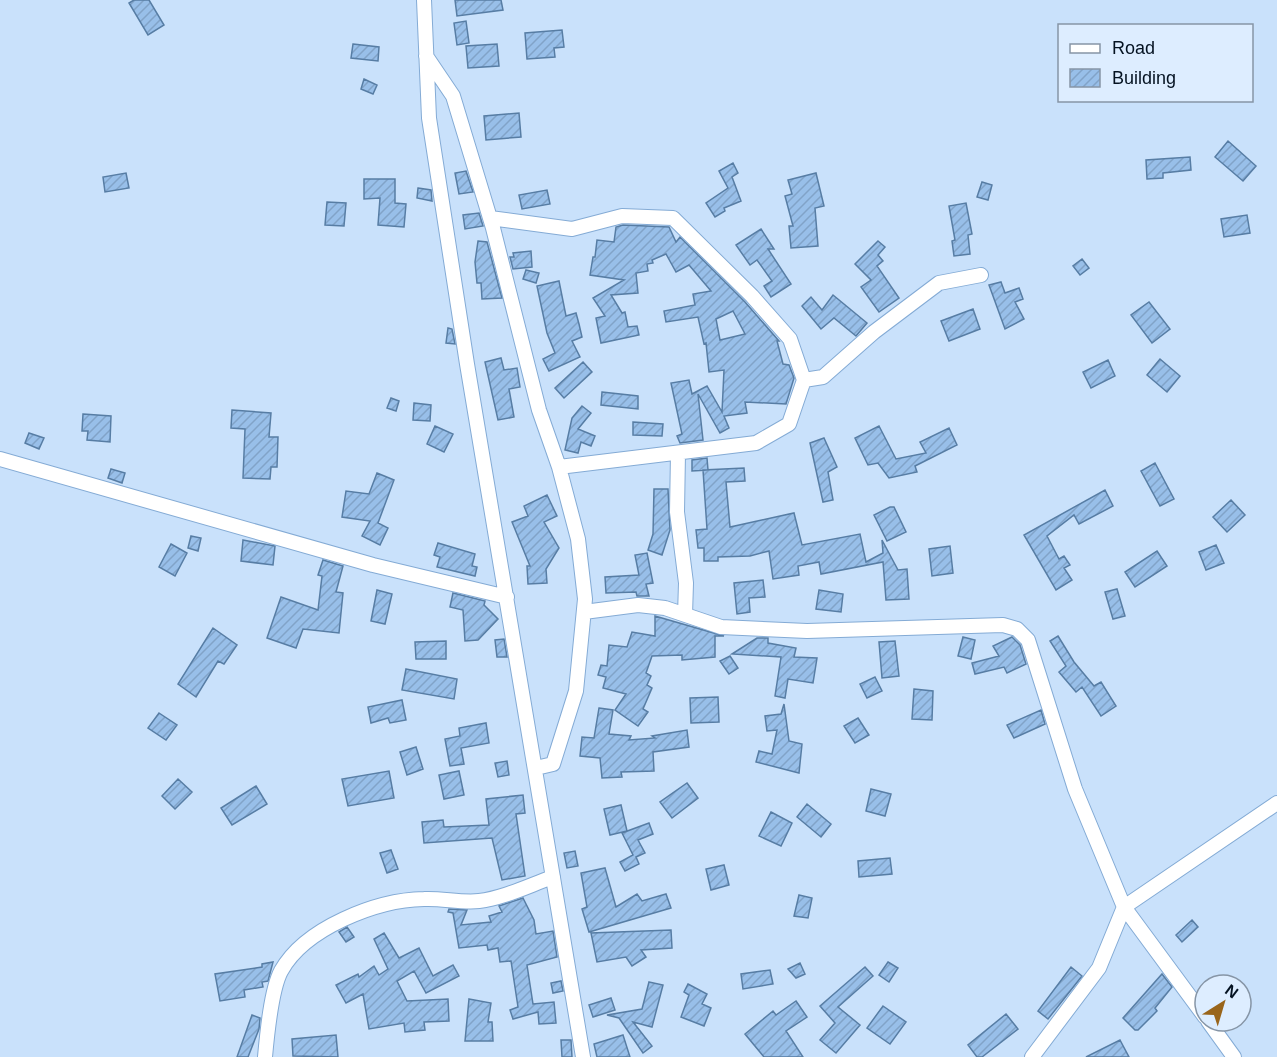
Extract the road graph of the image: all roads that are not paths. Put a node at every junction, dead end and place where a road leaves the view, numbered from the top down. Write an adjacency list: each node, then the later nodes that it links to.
1 (423, 0): 2 (street)
2 (424, 54): 3 (street); 9 (street)
3 (490, 218): 5 (street); 8 (street)
4 (981, 275): 5 (street)
5 (804, 380): 6 (street)
6 (678, 453): 8 (street); 11 (street)
7 (0, 459): 9 (street)
8 (559, 467): 10 (street)
9 (507, 597): 12 (street)
10 (584, 612): 11 (street); 12 (street)
11 (686, 615): 15 (street)
12 (536, 768): 14 (street)
13 (1277, 803): 15 (street)
14 (553, 877): 18 (street); 19 (street)
15 (1124, 907): 16 (street); 20 (street)
16 (1193, 1001)
17 (1217, 1033): 21 (street)
18 (265, 1057)
19 (583, 1057)
20 (1032, 1057)
21 (1234, 1057)

